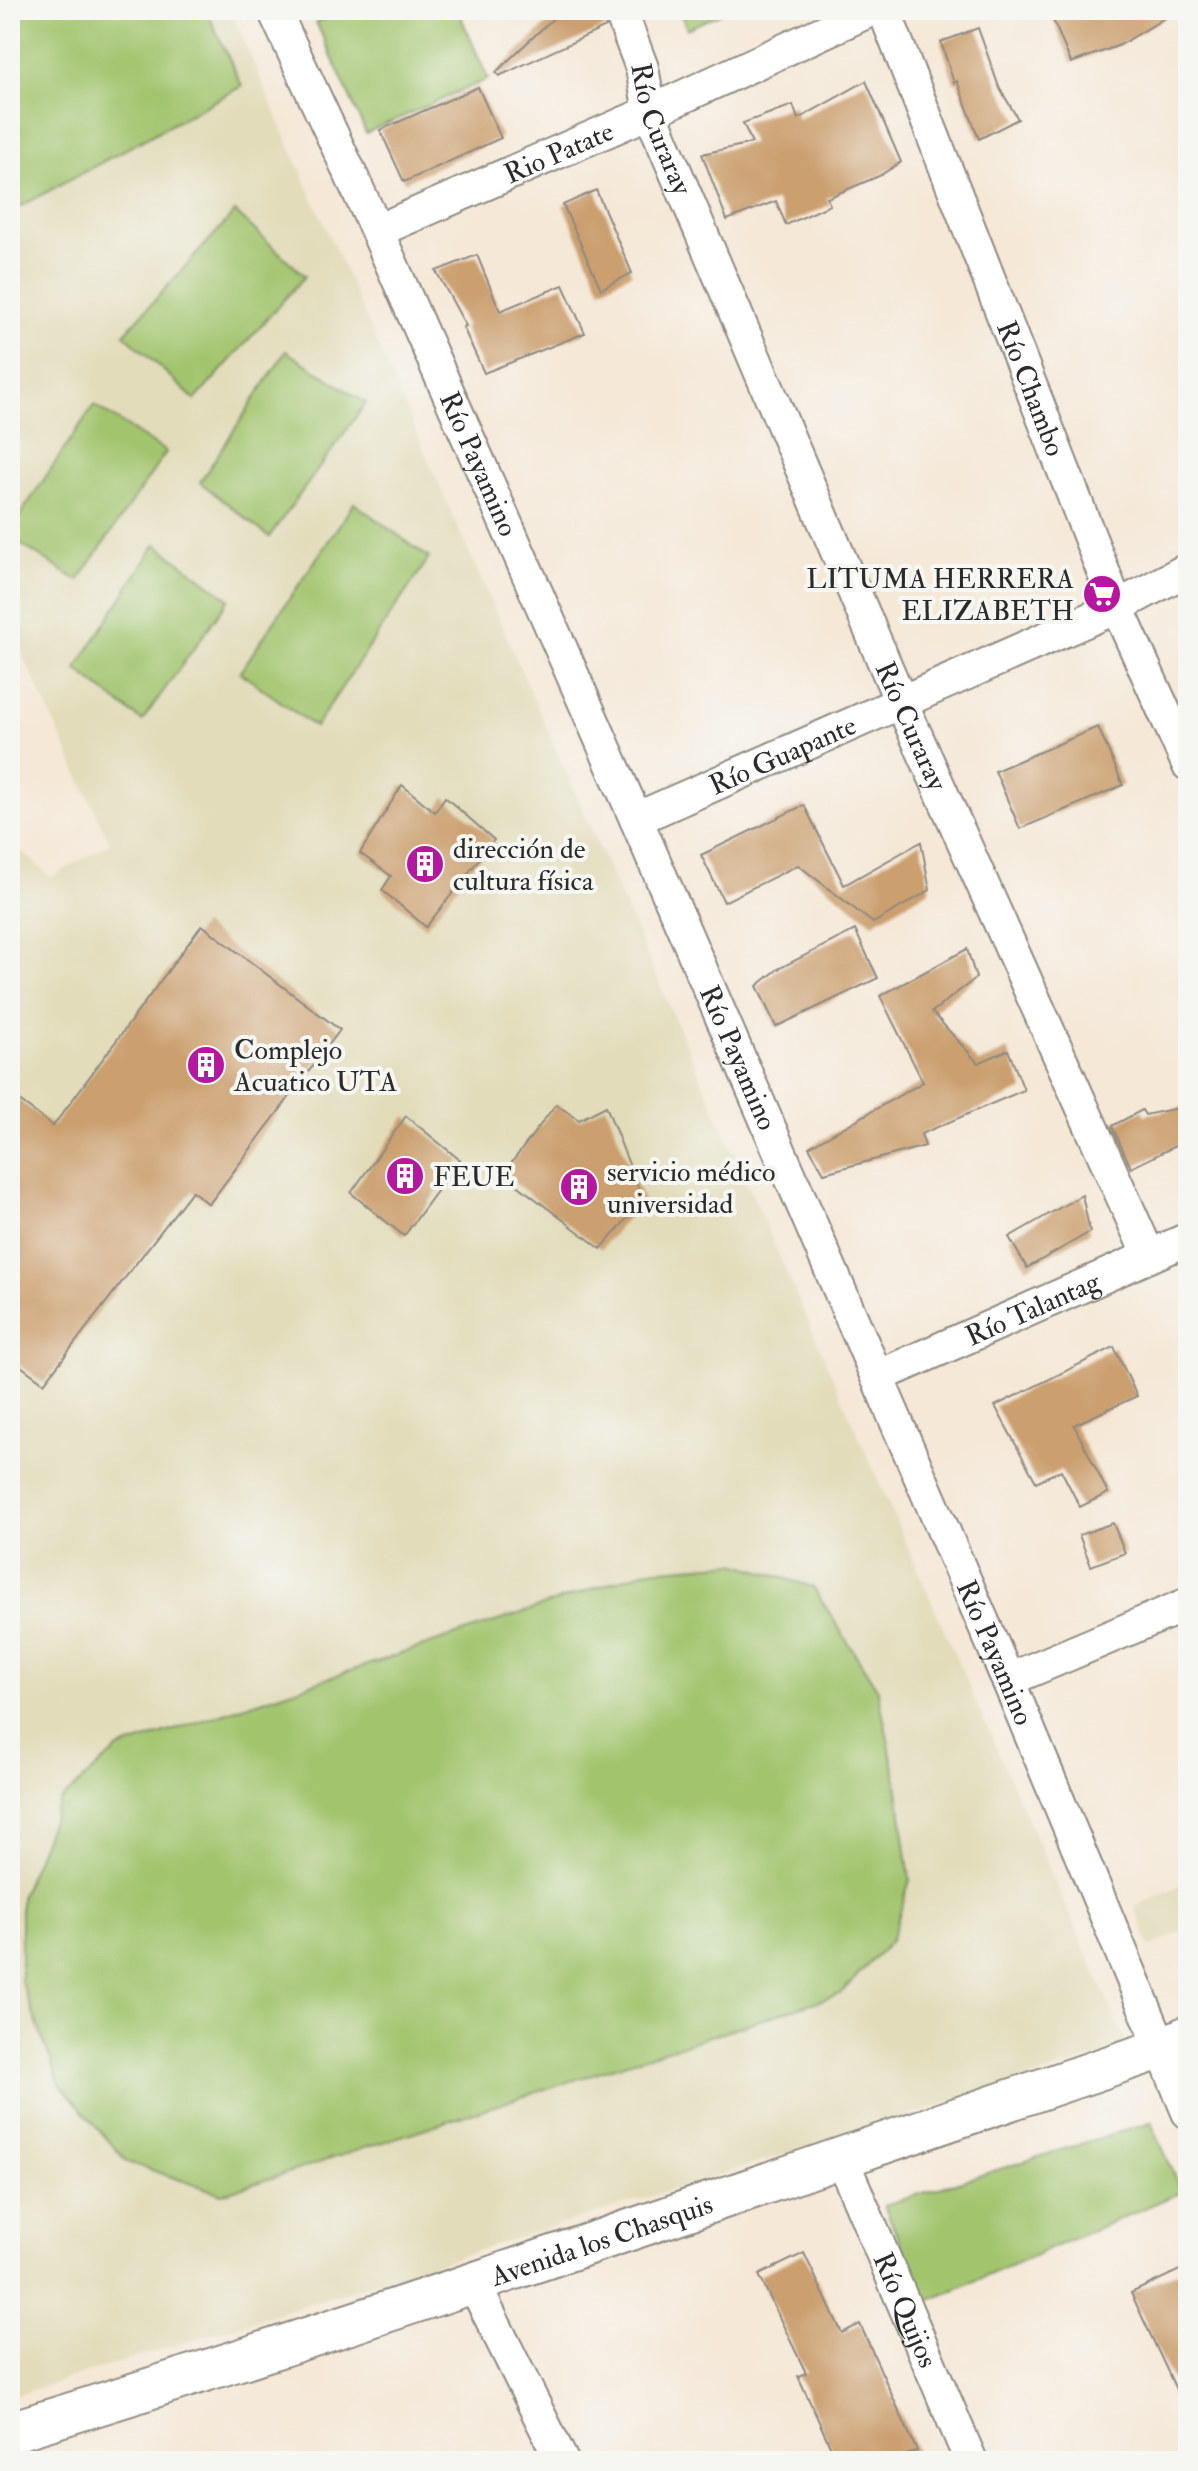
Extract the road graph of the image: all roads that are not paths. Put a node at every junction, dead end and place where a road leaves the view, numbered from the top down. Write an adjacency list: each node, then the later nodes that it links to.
1 (274, 10): 6 (street, Río Payamino)
2 (620, 10): 5 (street, Río Curaray)
3 (871, 10): 5 (street, Rio Patate)
4 (884, 10): 8 (street, Río Chambo)
5 (650, 112): 6 (street, Rio Patate); 9 (street, Río Curaray)
6 (377, 231): 11 (street, Río Payamino)
7 (1188, 569): 8 (street, Río Guapante)
8 (1117, 607): 9 (street, Río Guapante); 10 (street, Río Chambo)
9 (901, 702): 11 (street, Río Guapante); 13 (street, Río Curaray)
10 (1188, 764)
11 (636, 819): 14 (street, Río Payamino)
12 (1188, 1239): 13 (street, Río Talantag)
13 (1149, 1256): 14 (street, Río Talantag)
14 (877, 1377): 16 (street, Río Payamino)
15 (1188, 1604): 16 (street)
16 (1008, 1680): 17 (street, Río Payamino)
17 (1174, 2042): 18 (street, Río Payamino); 19 (street, Avenida los Chasquis)
18 (1188, 2112)
19 (841, 2157): 20 (street, Avenida los Chasquis); 23 (street, Río Quijos)
20 (473, 2282): 21 (street, Avenida los Chasquis); 22 (street)
21 (10, 2432)
22 (562, 2461)
23 (971, 2461)

